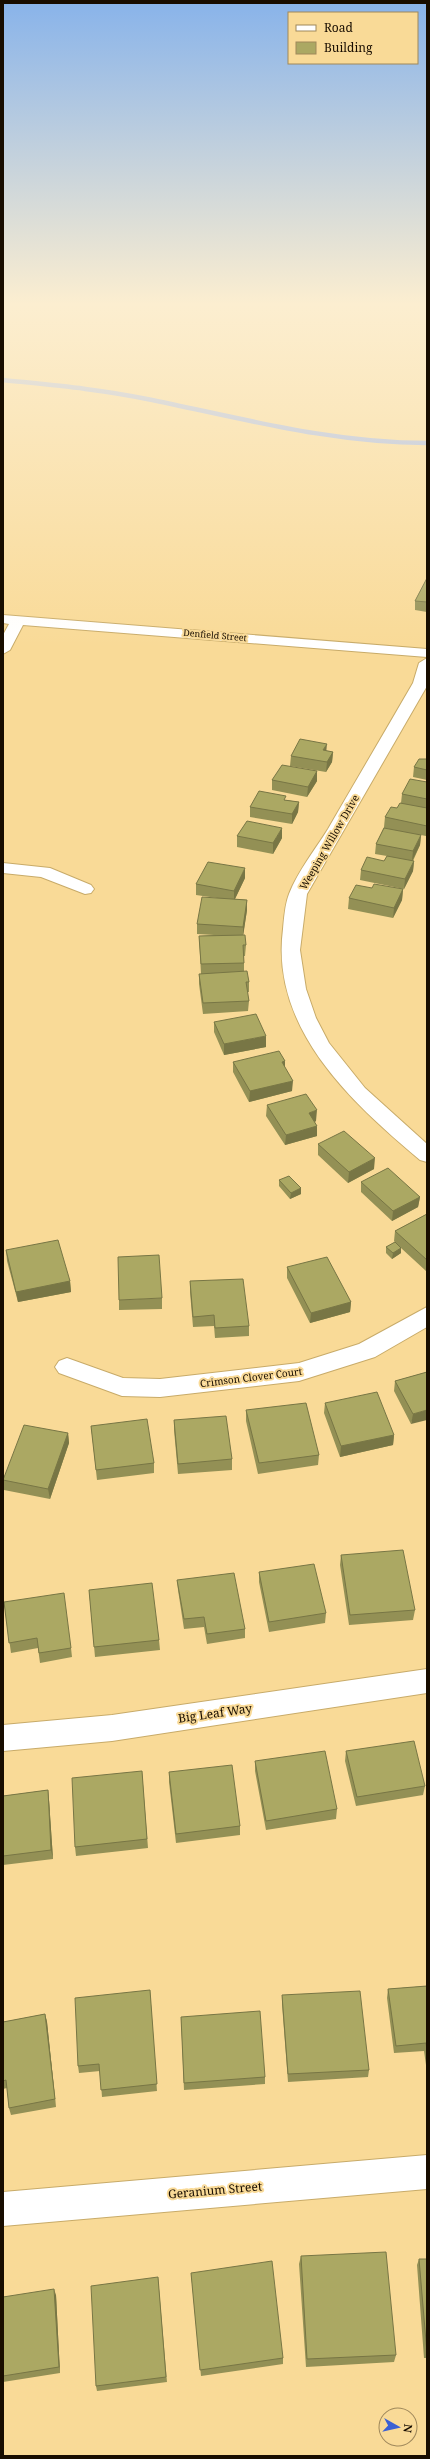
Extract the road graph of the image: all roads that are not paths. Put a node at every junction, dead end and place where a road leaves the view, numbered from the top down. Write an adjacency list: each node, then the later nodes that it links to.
1 (10, 619): 2 (street); 3 (street, Denfield Street)
2 (3, 650)
3 (427, 653)
4 (427, 663): 7 (street, Weeping Willow Drive)
5 (3, 868): 6 (street)
6 (85, 889)
7 (427, 1155)
8 (427, 1316): 9 (street, Crimson Clover Court)
9 (68, 1367)
10 (427, 1681): 11 (street, Big Leaf Way)
11 (3, 1738)
12 (427, 2172): 13 (street, Geranium Street)
13 (3, 2208)

